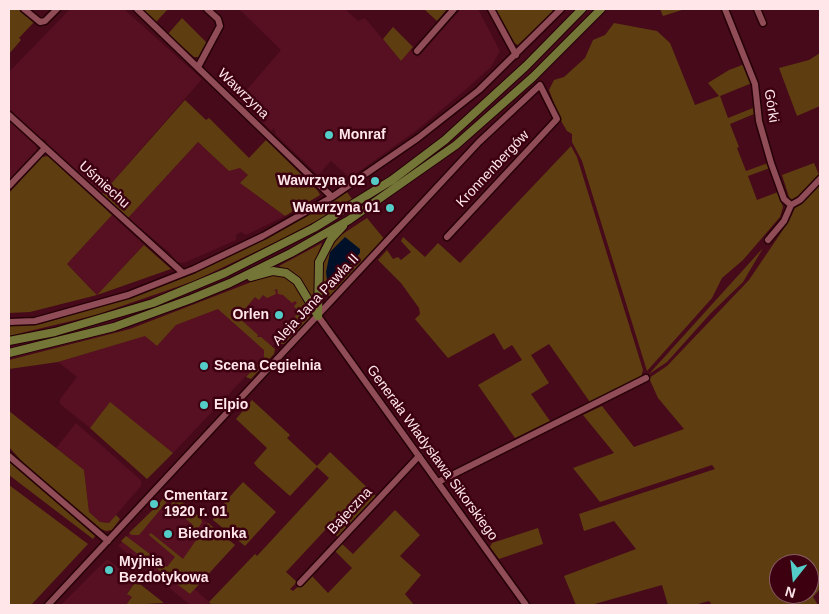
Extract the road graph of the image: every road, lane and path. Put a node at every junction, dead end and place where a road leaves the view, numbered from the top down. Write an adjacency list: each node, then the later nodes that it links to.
1 (24, 9): 2 (street)
2 (57, 9)
3 (137, 9): 15 (street, Wawrzyna)
4 (207, 9): 15 (street)
5 (454, 9): 13 (street)
6 (491, 9): 14 (street)
7 (562, 9): 14 (street)
8 (582, 9): 30 (main road)
9 (601, 9): 23 (main road)
10 (725, 9): 22 (street, Górki)
11 (757, 9): 12 (street)
12 (763, 23)
13 (417, 51)
14 (516, 55): 21 (street)
15 (198, 67): 21 (street, Wawrzyna)
16 (540, 85): 24 (street, Kronnenbergów); 28 (street, Aleja Jana Pawła II)
17 (9, 115): 18 (street, Uśmiechu)
18 (44, 148): 20 (street); 26 (street, Uśmiechu)
19 (820, 179): 22 (street)
20 (9, 186)
21 (332, 197): 26 (street)
22 (790, 205): 25 (street)
23 (349, 220): 27 (main road); 28 (main road)
24 (446, 237)
25 (768, 240)
26 (183, 273): 29 (street)
27 (230, 283): 28 (main road); 31 (main road)
28 (318, 316): 34 (street, Generała Władysława Sikorskiego); 36 (street, Aleja Jana Pawła II)
29 (9, 322)
30 (9, 342)
31 (9, 353)
32 (646, 378): 35 (street)
33 (9, 456): 36 (street)
34 (419, 456): 35 (street, Generała Władysława Sikorskiego); 37 (street, Bajeczna)
35 (438, 482): 39 (street, Generała Władysława Sikorskiego)
36 (108, 541): 38 (street, Aleja Jana Pawła II)
37 (300, 584)
38 (48, 605)
39 (526, 605)

